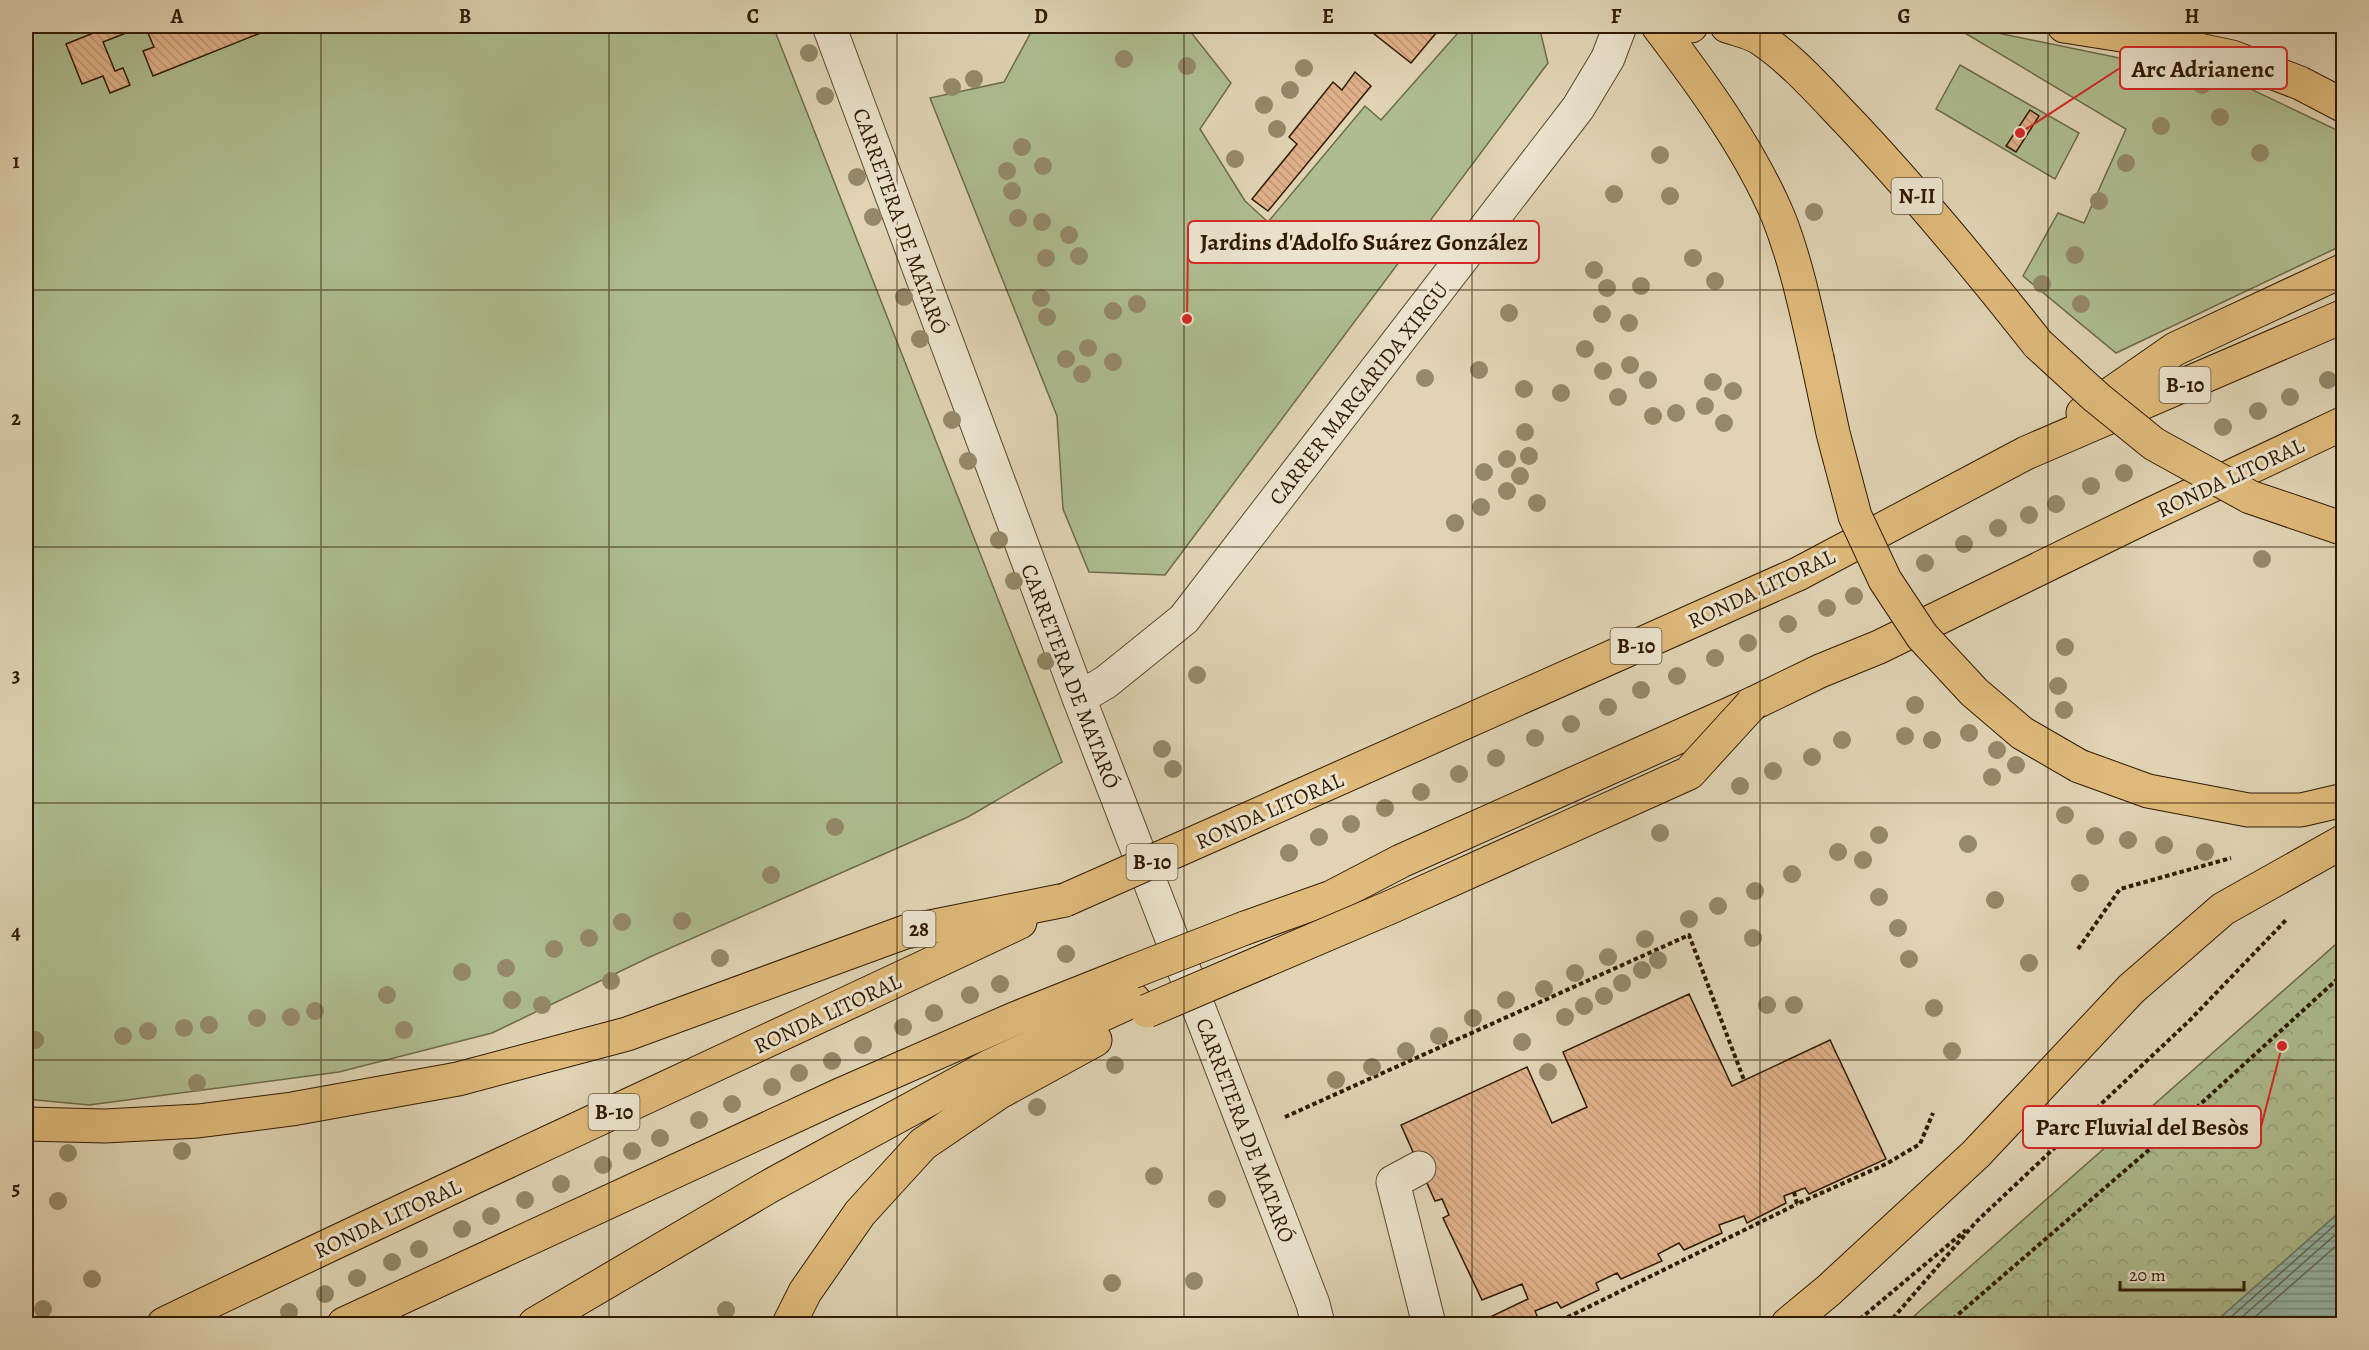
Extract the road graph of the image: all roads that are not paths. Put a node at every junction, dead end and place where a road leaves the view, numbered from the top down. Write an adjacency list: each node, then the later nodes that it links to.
1 (829, 26): 14 (street, CARRETERA DE MATARÓ)
2 (1620, 26): 14 (street, CARRER MARGARIDA XIRGU)
3 (1658, 26): 16 (main road, bridge)
4 (1682, 26): 5 (main road)
5 (1691, 26)
6 (1727, 26): 13 (main road, N-II, bridge)
7 (2064, 26): 8 (main road)
8 (2343, 106)
9 (2343, 270): 12 (main road)
10 (2343, 316): 12 (main road, RONDA LITORAL / B-10)
11 (2343, 423): 15 (main road, RONDA LITORAL)
12 (2026, 453): 18 (main road, RONDA LITORAL / B-10, bridge)
13 (2343, 529)
14 (1079, 698): 26 (street, CARRETERA DE MATARÓ)
15 (1752, 704): 19 (main road, RONDA LITORAL, bridge); 19 (main road, bridge)
16 (2343, 800)
17 (2343, 840): 28 (main road)
18 (1065, 900): 20 (main road, 28); 22 (main road, RONDA LITORAL / B-10)
19 (1138, 994): 23 (main road, RONDA LITORAL); 24 (main road); 25 (main road)
20 (26, 1124)
21 (1419, 1168): 27 (street)
22 (164, 1324)
23 (344, 1324)
24 (535, 1324)
25 (789, 1324)
26 (1318, 1324)
27 (1429, 1324)
28 (1788, 1324)

